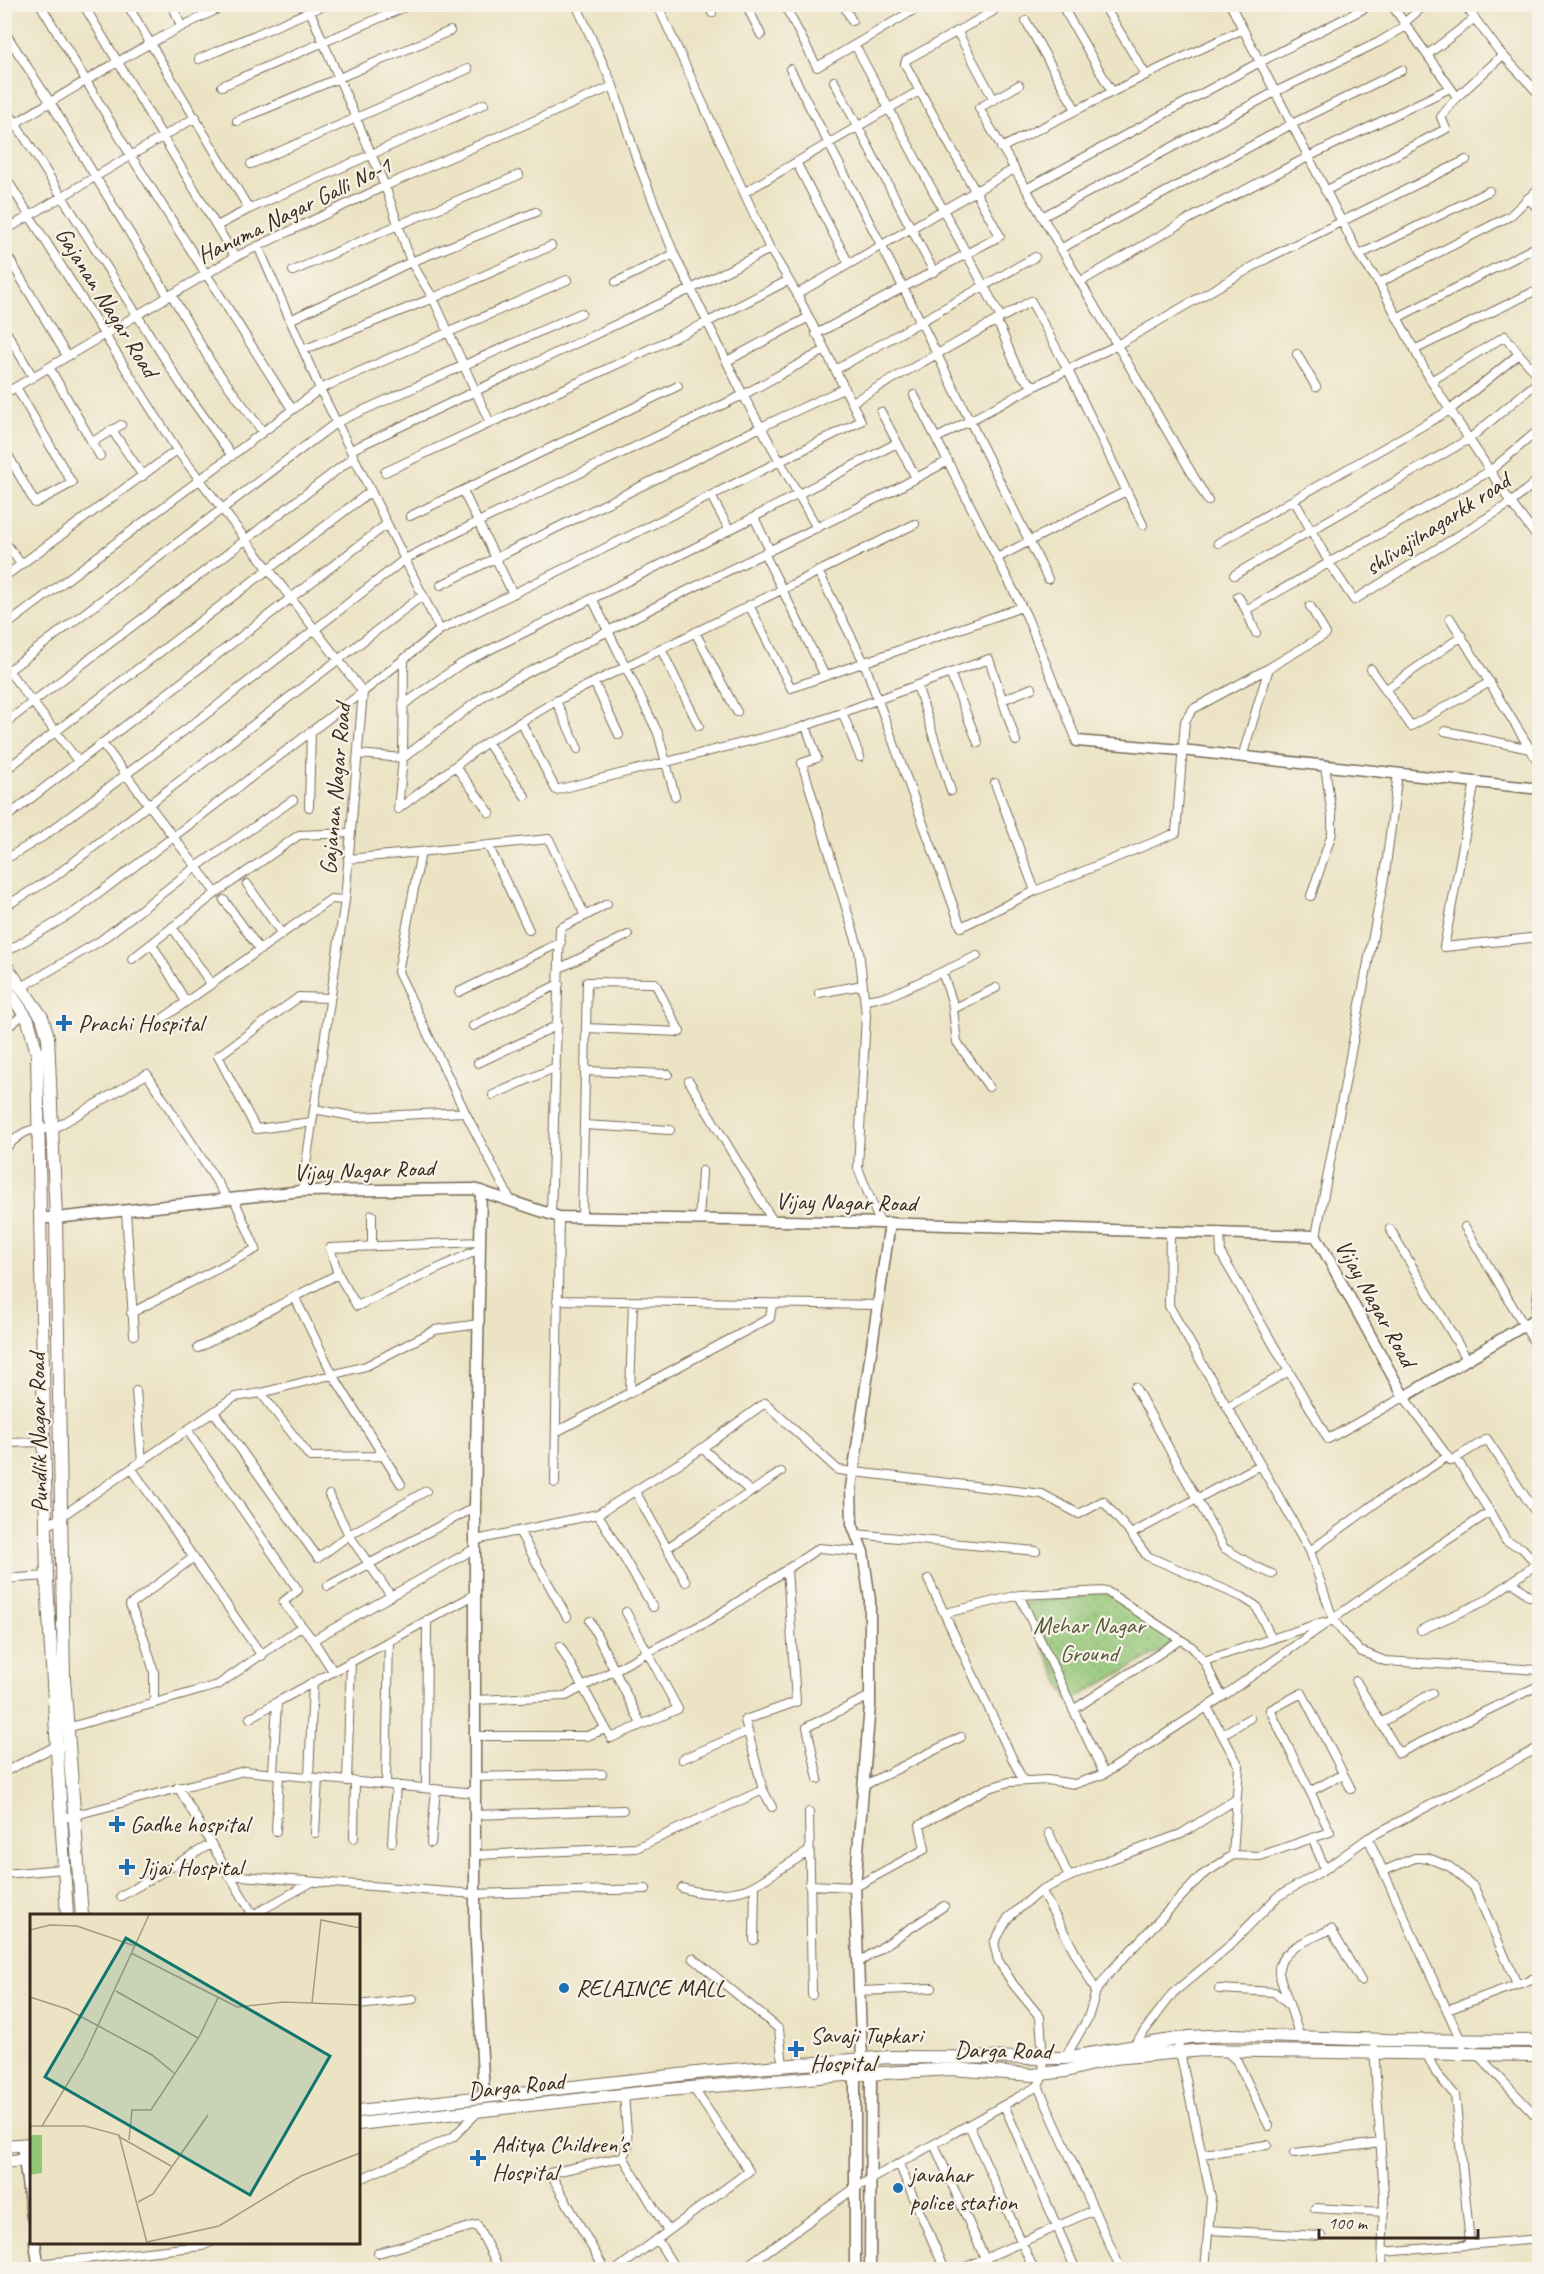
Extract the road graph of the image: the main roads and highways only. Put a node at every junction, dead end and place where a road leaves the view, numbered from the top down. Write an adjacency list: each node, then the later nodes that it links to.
1 (4, 963): 3 (main road, Pundlik Nagar Road)
2 (4, 984): 3 (main road, Pundlik Nagar Road)
3 (62, 1746): 4 (main road, Pundlik Nagar Road); 5 (main road, Pundlik Nagar Road)
4 (67, 1914)
5 (82, 1914)
6 (1539, 2041): 8 (main road, Darga Road)
7 (1539, 2055): 9 (main road, Darga Road)
8 (360, 2111)
9 (360, 2124)
10 (27, 2144): 11 (main road)
11 (4, 2146)
12 (28, 2160): 13 (main road)
13 (4, 2162)

